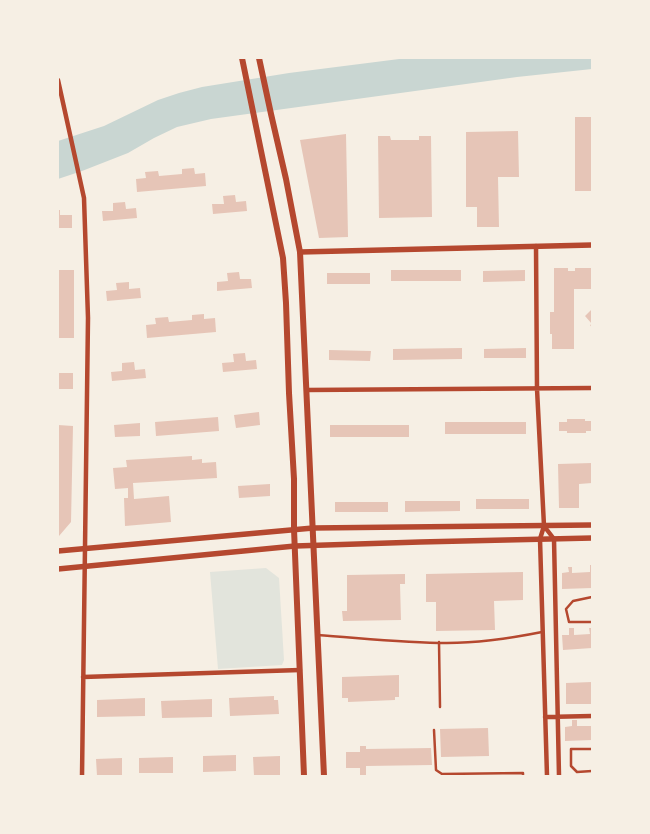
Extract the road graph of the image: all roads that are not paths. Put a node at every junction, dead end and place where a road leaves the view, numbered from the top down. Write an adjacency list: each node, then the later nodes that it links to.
1 (242, 58): 13 (main road)
2 (259, 58): 6 (main road)
3 (58, 80): 19 (street)
4 (592, 245): 5 (street)
5 (536, 246): 6 (street); 8 (street)
6 (300, 252): 9 (main road)
7 (592, 388): 8 (street)
8 (537, 389): 9 (street); 11 (street)
9 (306, 390): 12 (main road)
10 (592, 525): 11 (street)
11 (544, 526): 12 (street); 15 (street); 16 (street)
12 (312, 528): 13 (street); 18 (main road)
13 (294, 529): 17 (main road); 19 (street)
14 (592, 538): 16 (street)
15 (540, 539): 16 (street); 18 (street); 25 (street)
16 (554, 539): 33 (street)
17 (295, 546): 18 (street); 21 (street); 28 (main road)
18 (314, 546): 26 (main road)
19 (85, 549): 20 (street); 21 (street)
20 (58, 551)
21 (85, 566): 22 (street); 29 (street)
22 (58, 569)
23 (592, 597): 24 (lane)
24 (592, 622)
25 (542, 632): 27 (lane); 32 (street)
26 (318, 635): 27 (lane); 39 (main road)
27 (439, 642): 30 (lane)
28 (300, 670): 29 (street); 38 (main road)
29 (84, 677): 37 (street)
30 (440, 707)
31 (592, 716): 33 (street)
32 (545, 717): 33 (street); 41 (street)
33 (557, 717): 42 (street)
34 (434, 730): 40 (lane)
35 (592, 749): 36 (lane)
36 (592, 771)
37 (82, 776)
38 (304, 776)
39 (324, 776)
40 (523, 776)
41 (547, 776)
42 (559, 776)

